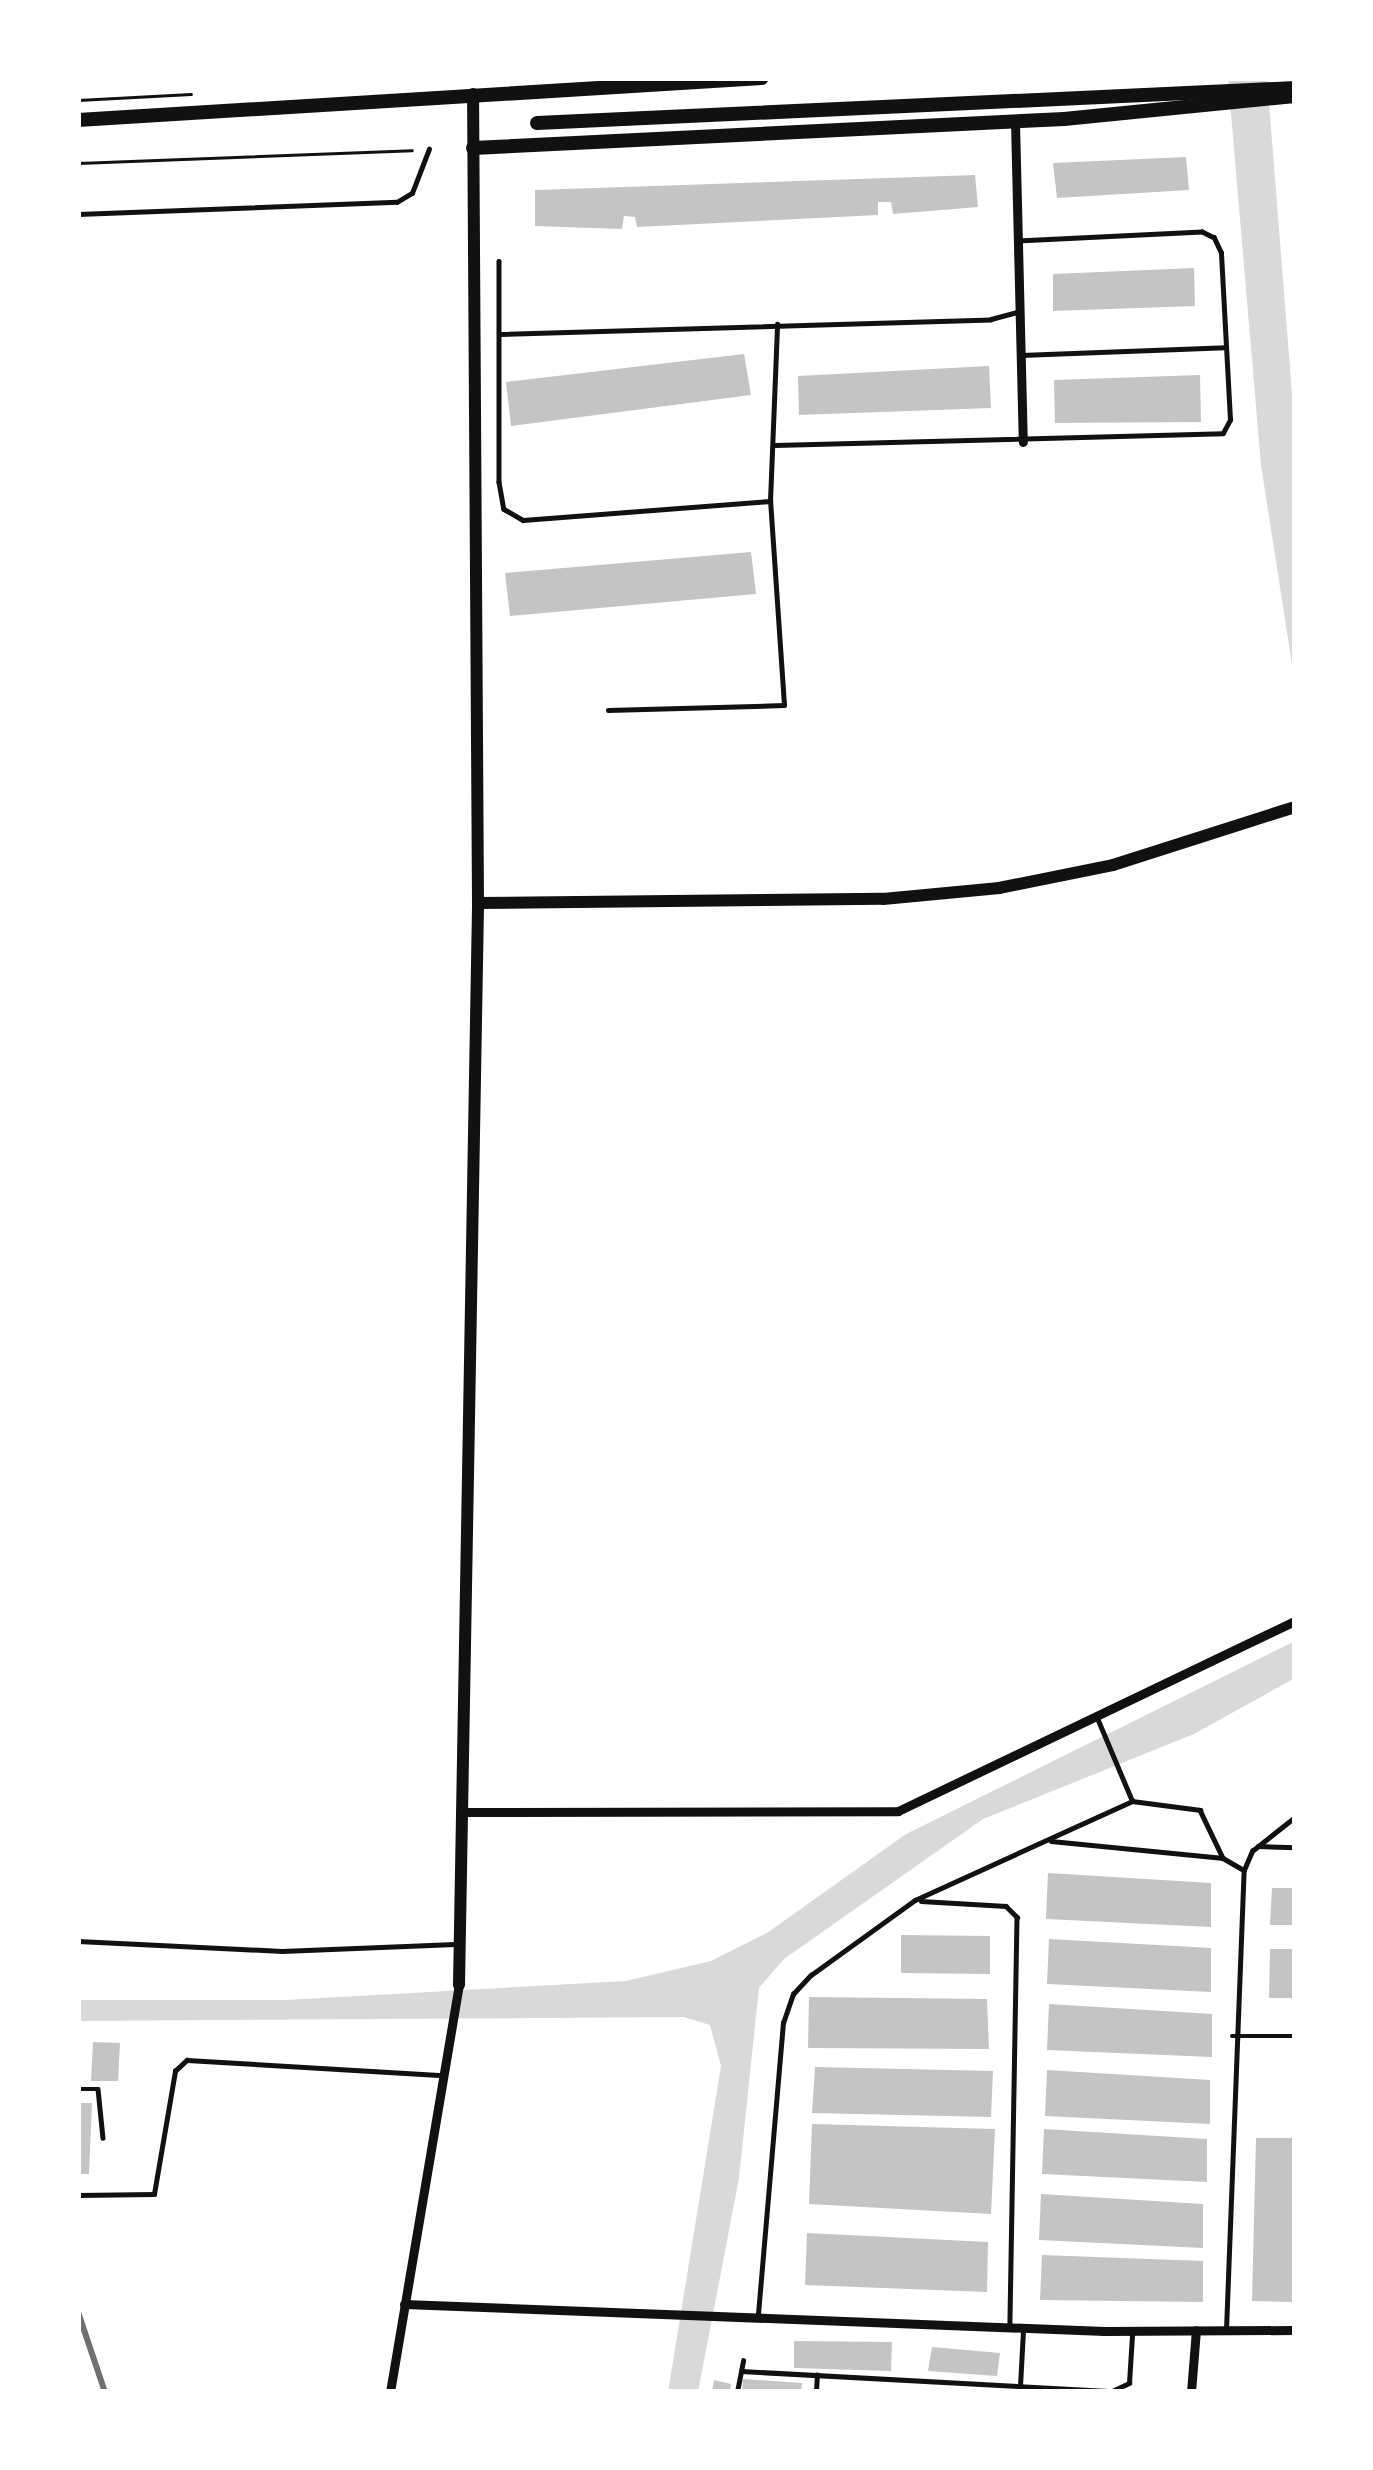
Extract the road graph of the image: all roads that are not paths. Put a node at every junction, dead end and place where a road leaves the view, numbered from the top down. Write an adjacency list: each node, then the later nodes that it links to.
1 (762, 78): 3 (main road)
2 (1295, 92): 4 (main road)
3 (473, 94): 5 (main road); 8 (street)
4 (1225, 96): 6 (main road); 7 (main road)
5 (78, 120)
6 (1015, 122): 8 (main road); 11 (street)
7 (537, 124)
8 (473, 148): 23 (street)
9 (429, 149): 10 (lane)
10 (78, 214)
11 (1018, 241): 13 (street); 16 (lane)
12 (499, 261): 15 (lane)
13 (1019, 311): 14 (lane); 17 (street)
14 (777, 324): 15 (lane); 19 (lane)
15 (500, 334): 20 (lane)
16 (1226, 347): 17 (lane); 18 (lane)
17 (1021, 356): 18 (street)
18 (1023, 442): 19 (lane)
19 (775, 445): 20 (lane)
20 (770, 502): 21 (lane)
21 (608, 710)
22 (1295, 806): 23 (street)
23 (478, 903): 27 (street)
24 (1295, 1621): 25 (street)
25 (1097, 1717): 26 (lane); 27 (street)
26 (1132, 1801): 29 (lane); 32 (lane)
27 (462, 1812): 36 (street)
28 (1295, 1816): 30 (lane)
29 (1045, 1840): 32 (lane); 34 (lane)
30 (1258, 1846): 31 (lane); 33 (lane)
31 (1295, 1847)
32 (1223, 1858): 33 (lane)
33 (1244, 1870): 38 (lane)
34 (915, 1900): 45 (lane); 46 (lane)
35 (78, 1941): 36 (lane)
36 (460, 1943): 37 (street)
37 (459, 1985): 40 (street)
38 (1232, 2036): 39 (lane); 50 (lane)
39 (1295, 2036)
40 (443, 2074): 43 (lane); 44 (street)
41 (78, 2089): 42 (lane)
42 (103, 2138)
43 (78, 2195)
44 (404, 2304): 45 (street); 56 (street)
45 (758, 2314): 46 (street)
46 (1010, 2326): 47 (street)
47 (1024, 2326): 48 (street); 55 (lane)
48 (1132, 2330): 49 (street); 55 (lane)
49 (1196, 2330): 50 (street); 59 (street)
50 (1226, 2330): 51 (street)
51 (1295, 2330)
52 (743, 2361): 53 (lane)
53 (741, 2371): 54 (lane); 57 (lane)
54 (818, 2374): 55 (lane); 58 (lane)
55 (1020, 2386)
56 (390, 2392)
57 (737, 2392)
58 (817, 2392)
59 (1191, 2392)

